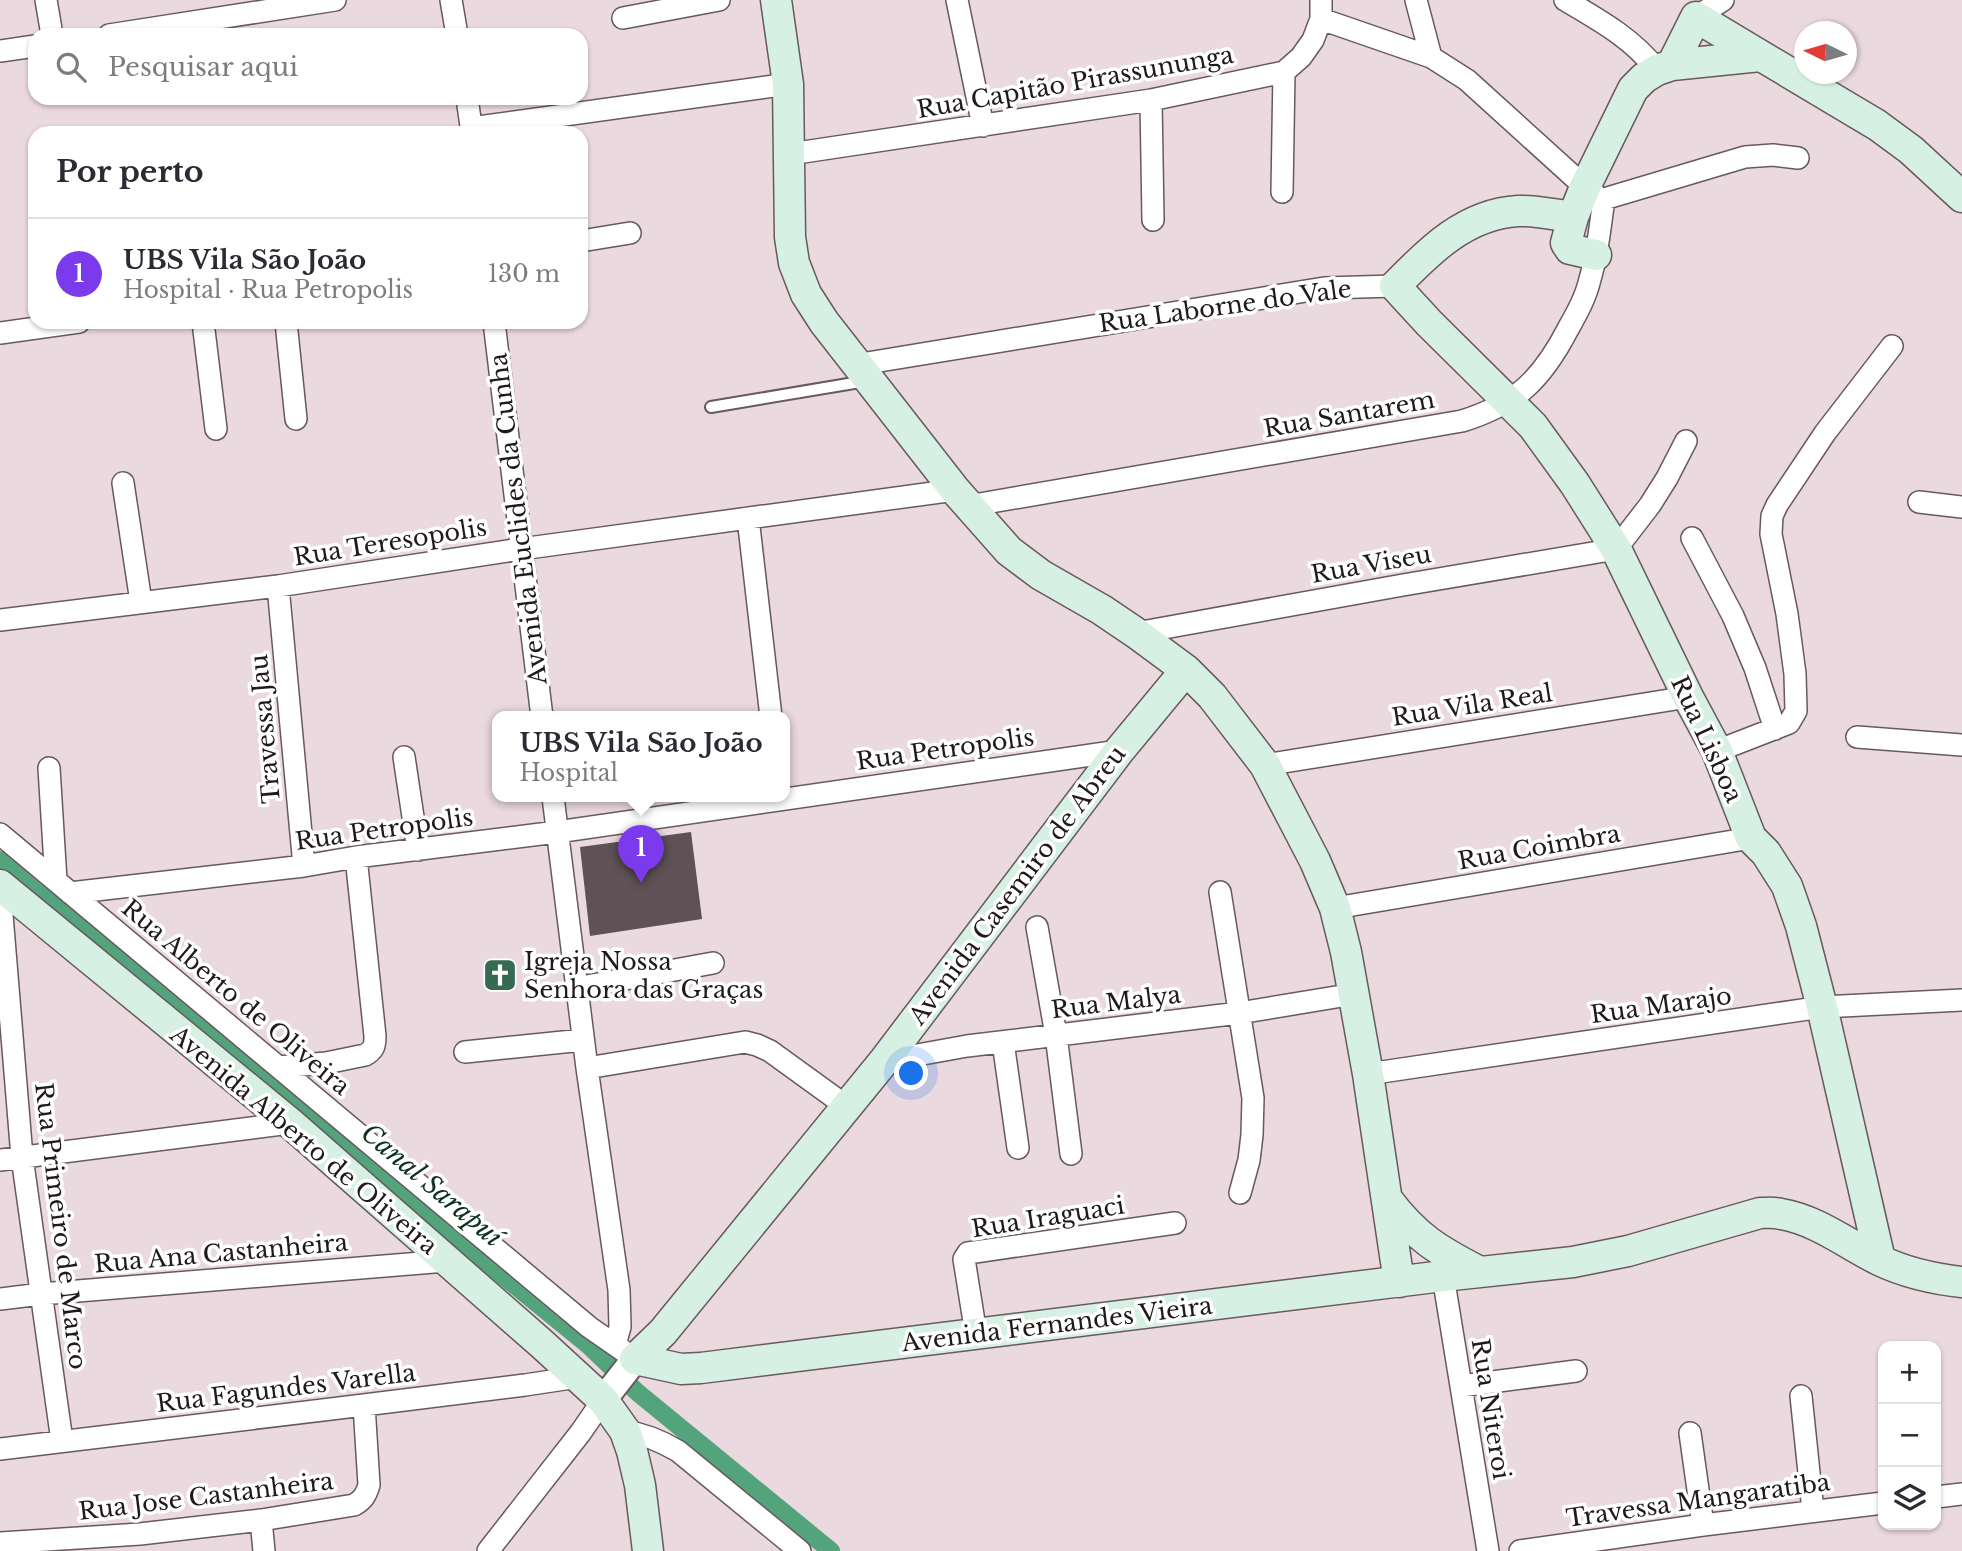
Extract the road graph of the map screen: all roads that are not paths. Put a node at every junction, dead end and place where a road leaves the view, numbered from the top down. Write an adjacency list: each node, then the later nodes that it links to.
1 (46, 0): 13 (street)
2 (335, 0): 14 (street)
3 (451, 0): 15 (street)
4 (719, 0): 12 (street)
5 (776, 0): 22 (main road)
6 (957, 0): 27 (street)
7 (1416, 0): 19 (street)
8 (1565, 0): 20 (street)
9 (1723, 0): 11 (street)
10 (1321, 9): 19 (street); 21 (street)
11 (1697, 9): 18 (main road); 20 (main road)
12 (623, 18)
13 (51, 28)
14 (154, 28)
15 (456, 28)
16 (28, 47): 17 (street)
17 (0, 51)
18 (1760, 56): 20 (main road); 32 (main road)
19 (1431, 57): 31 (street)
20 (1664, 68): 31 (main road)
21 (1284, 72): 23 (street, Rua Capitão Pirassununga); 30 (street)
22 (788, 84): 26 (street); 28 (main road)
23 (1152, 100): 27 (street, Rua Capitão Pirassununga); 34 (street)
24 (468, 105): 25 (street)
25 (471, 126)
26 (499, 126)
27 (983, 126): 28 (street, Rua Capitão Pirassununga)
28 (790, 154): 45 (main road)
29 (1798, 158): 31 (street)
30 (1282, 192)
31 (1595, 193): 33 (main road); 37 (street, Rua Santarem)
32 (1962, 197)
33 (1573, 217): 37 (main road); 38 (main road)
34 (1153, 220)
35 (630, 233): 36 (street)
36 (588, 240)
37 (1596, 255): 46 (street, Rua Santarem)
38 (1395, 286): 45 (street, Rua Laborne do Vale); 46 (main road, Rua Lisboa)
39 (29, 329): 43 (street)
40 (203, 329): 49 (street)
41 (287, 329): 48 (street)
42 (495, 329): 57 (street, Avenida Euclides da Cunha)
43 (0, 333)
44 (1892, 346): 67 (street)
45 (862, 373): 47 (lane); 52 (main road)
46 (1508, 402): 52 (street, Rua Santarem); 58 (main road, Rua Lisboa)
47 (711, 407)
48 (296, 419)
49 (216, 429)
50 (1686, 441): 58 (street)
51 (124, 483): 60 (street)
52 (961, 498): 55 (street, Rua Teresopolis); 62 (main road)
53 (1919, 502): 54 (street)
54 (1962, 507)
55 (748, 518): 57 (street, Rua Teresopolis); 66 (street)
56 (1692, 538): 67 (street)
57 (521, 549): 59 (street, Rua Teresopolis); 65 (street, Avenida Euclides da Cunha)
58 (1616, 549): 62 (street, Rua Viseu); 64 (main road, Rua Lisboa)
59 (278, 586): 60 (street, Rua Teresopolis); 83 (street, Travessa Jau)
60 (141, 602): 61 (street, Rua Teresopolis)
61 (0, 620)
62 (1136, 633): 63 (main road)
63 (1186, 670): 70 (main road, Avenida Casemiro de Abreu); 73 (main road)
64 (1688, 697): 71 (main road, Rua Lisboa); 73 (street, Rua Vila Real)
65 (541, 711)
66 (770, 711)
67 (1775, 729): 71 (street)
68 (1857, 737): 69 (street)
69 (1962, 745)
70 (1119, 751): 75 (street, Rua Petropolis); 100 (main road, Avenida Casemiro de Abreu)
71 (1717, 751): 80 (main road, Rua Lisboa)
72 (404, 757): 81 (street)
73 (1265, 765): 88 (main road)
74 (49, 768): 85 (street)
75 (790, 797)
76 (554, 802): 78 (street)
77 (755, 802): 78 (street, Rua Petropolis)
78 (557, 832): 81 (street, Rua Petropolis); 91 (street)
79 (0, 834): 85 (street, Rua Alberto de Oliveira)
80 (1751, 838): 88 (street, Rua Coimbra); 94 (main road, Rua Lisboa)
81 (418, 850): 82 (street, Rua Petropolis)
82 (356, 857): 83 (street, Rua Petropolis); 101 (street)
83 (304, 866): 85 (street, Rua Petropolis)
84 (0, 885): 105 (main road, Avenida Alberto de Oliveira)
85 (63, 887): 101 (street, Rua Alberto de Oliveira)
86 (0, 891): 108 (street, Rua Primeiro de Marco)
87 (1220, 892): 95 (street)
88 (1335, 908): 92 (main road)
89 (1037, 927): 96 (street)
90 (713, 963): 91 (street)
91 (576, 988): 97 (street)
92 (1354, 994): 95 (street, Rua Malya); 103 (main road)
93 (1962, 1000): 94 (street, Rua Marajo)
94 (1822, 1007): 103 (street, Rua Marajo); 113 (main road, Rua Lisboa)
95 (1239, 1013): 96 (street, Rua Malya); 110 (street)
96 (1056, 1035): 98 (street, Rua Malya); 107 (street)
97 (583, 1040): 99 (street); 102 (street)
98 (1003, 1042): 100 (street, Rua Malya); 106 (street)
99 (465, 1052)
100 (884, 1061): 104 (main road, Avenida Casemiro de Abreu)
101 (279, 1067): 123 (street, Rua Alberto de Oliveira)
102 (587, 1068): 104 (street); 123 (street)
103 (1368, 1074): 111 (main road)
104 (846, 1107): 123 (main road, Avenida Casemiro de Abreu)
105 (290, 1124): 108 (street); 114 (main road, Avenida Alberto de Oliveira)
106 (1018, 1149)
107 (1071, 1154)
108 (22, 1157): 109 (street); 119 (street, Rua Primeiro de Marco)
109 (0, 1160)
110 (1240, 1193)
111 (1387, 1199): 115 (main road); 117 (main road)
112 (1175, 1223): 121 (street, Rua Iraguaci)
113 (1880, 1260): 115 (main road, Avenida Fernandes Vieira); 118 (main road, Avenida Fernandes Vieira)
114 (446, 1261): 119 (street, Rua Ana Castanheira); 124 (main road, Avenida Alberto de Oliveira)
115 (1480, 1272): 116 (main road, Avenida Fernandes Vieira)
116 (1443, 1276): 117 (main road, Avenida Fernandes Vieira); 125 (street, Rua Niteroi)
117 (1399, 1282): 121 (main road, Avenida Fernandes Vieira)
118 (1962, 1282)
119 (41, 1294): 120 (street, Rua Ana Castanheira); 130 (street, Rua Primeiro de Marco)
120 (0, 1299)
121 (976, 1334): 123 (main road, Avenida Fernandes Vieira)
122 (1576, 1371): 125 (street)
123 (618, 1372): 124 (main road, Avenida Alberto de Oliveira); 128 (main road); 141 (street)
124 (578, 1377): 127 (street, Rua Fagundes Varella)
125 (1461, 1387): 144 (street, Rua Niteroi)
126 (1801, 1396): 135 (street)
127 (364, 1405): 130 (street, Rua Fagundes Varella); 136 (street, Rua Jose Castanheira)
128 (625, 1431): 142 (main road); 143 (street)
129 (1690, 1433): 137 (street)
130 (62, 1441): 131 (street, Rua Fagundes Varella)
131 (0, 1448)
132 (1962, 1494): 133 (street)
133 (1941, 1496)
134 (1878, 1504): 135 (street, Travessa Mangaratiba)
135 (1813, 1511): 137 (street, Travessa Mangaratiba)
136 (261, 1520): 139 (street, Rua Jose Castanheira); 140 (street)
137 (1703, 1525): 145 (street, Travessa Mangaratiba)
138 (0, 1543): 139 (street, Rua Jose Castanheira)
139 (141, 1543)
140 (264, 1551)
141 (488, 1551)
142 (648, 1551)
143 (800, 1551)
144 (1488, 1551)
145 (1520, 1551)

